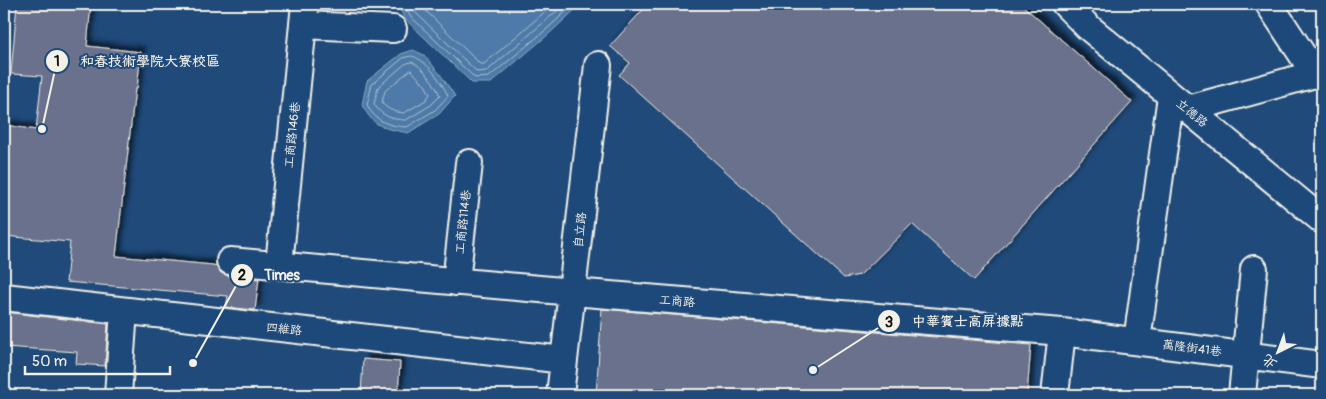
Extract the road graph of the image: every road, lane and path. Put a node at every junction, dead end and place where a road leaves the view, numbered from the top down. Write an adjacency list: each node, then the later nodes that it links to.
1 (1065, 4): 7 (street, 立德路)
2 (1268, 4): 6 (street)
3 (304, 14): 4 (street); 11 (street, 工商路146巷)
4 (394, 29)
5 (598, 65): 14 (street, 自立路)
6 (1319, 74): 7 (street)
7 (1180, 103): 9 (street, 立德路); 18 (street)
8 (469, 163): 13 (street, 工商路114巷)
9 (1322, 220)
10 (230, 261): 11 (street, 工商路)
11 (279, 266): 13 (street, 工商路)
12 (1254, 269): 19 (street)
13 (456, 282): 14 (street, 工商路)
14 (573, 292): 17 (street, 工商路); 20 (street, 自立路)
15 (4, 297): 16 (street, 四維路)
16 (124, 311): 20 (street, 四維路); 22 (street)
17 (1062, 332): 18 (street, 萬隆街41巷); 24 (street)
18 (1137, 341): 19 (street, 萬隆街41巷)
19 (1246, 355): 21 (street, 萬隆街41巷); 25 (street)
20 (564, 360): 23 (street, 自立路)
21 (1322, 365)
22 (118, 395)
23 (560, 395)
24 (1055, 395)
25 (1242, 395)

